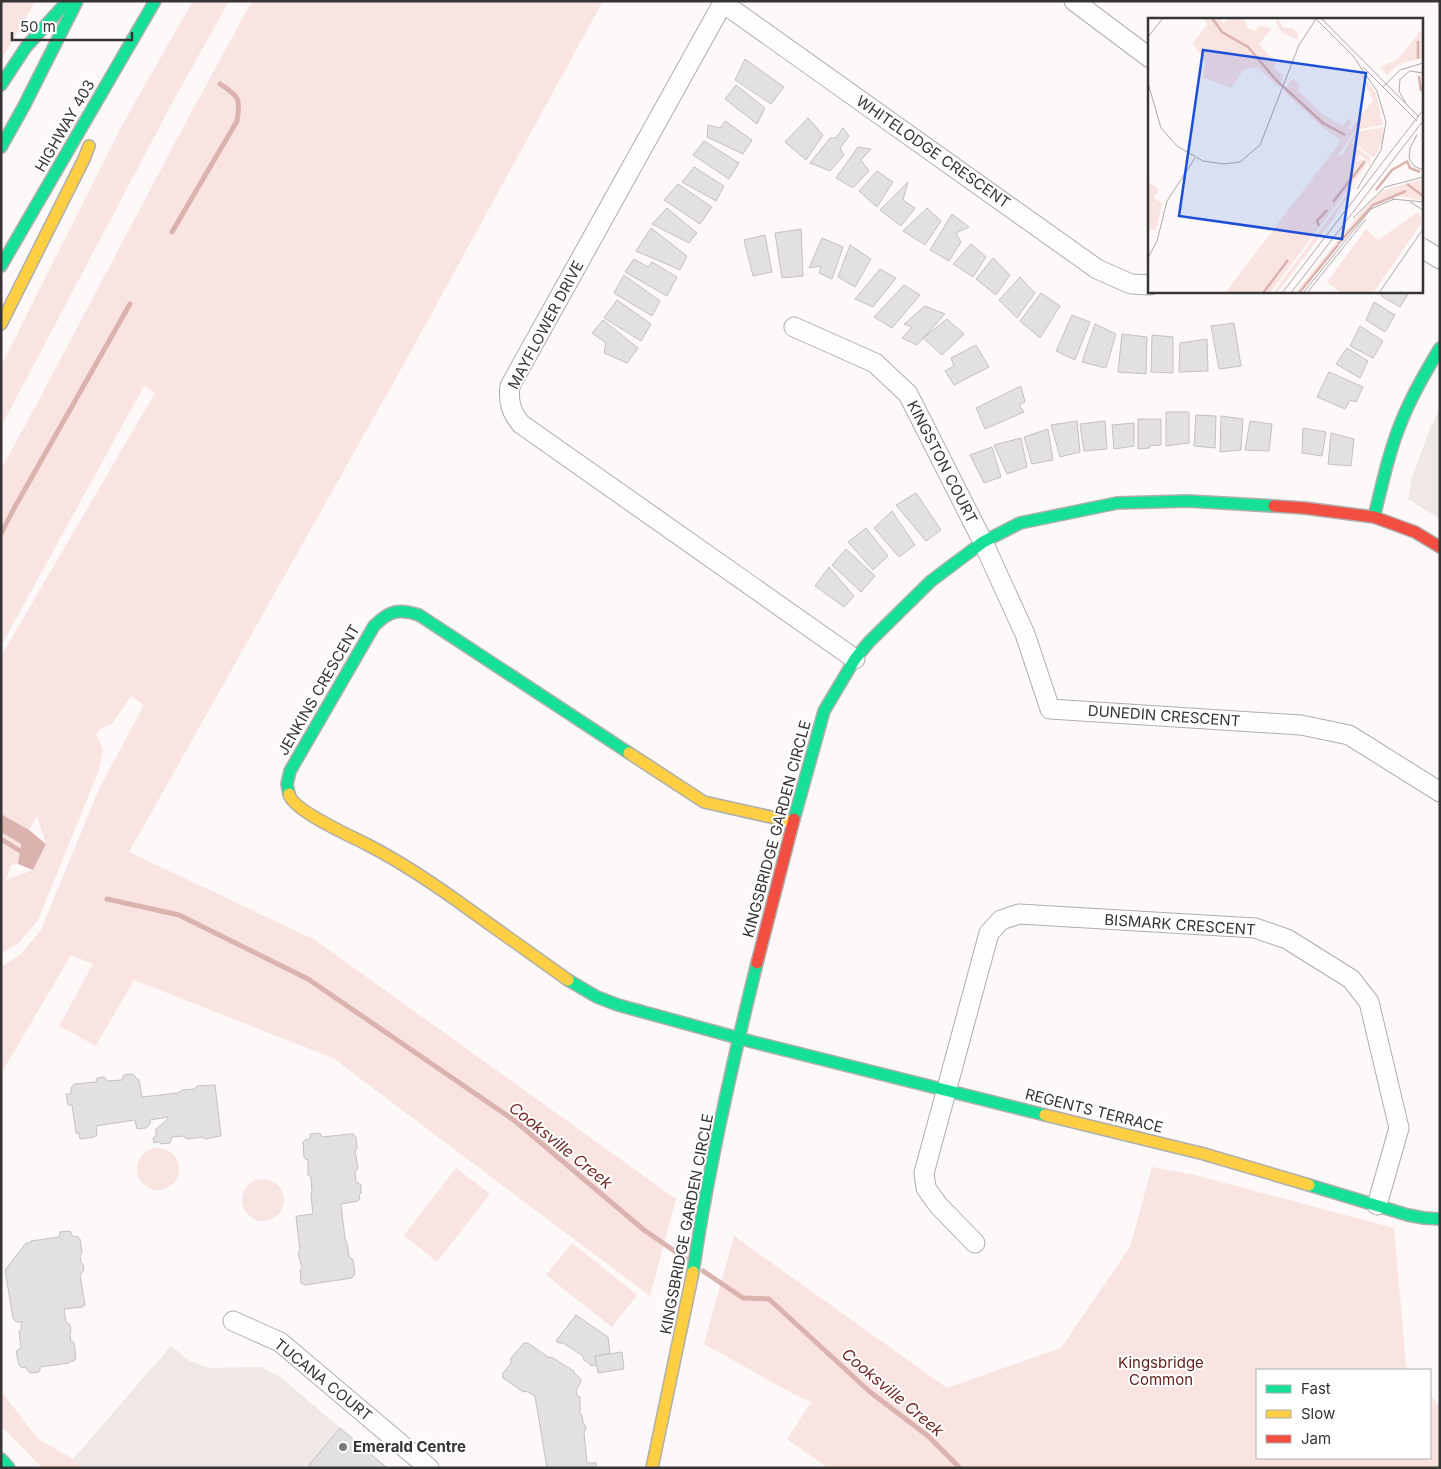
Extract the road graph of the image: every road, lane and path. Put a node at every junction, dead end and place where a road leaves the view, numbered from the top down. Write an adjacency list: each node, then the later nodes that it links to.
1 (67, 1): 8 (main road)
2 (77, 1): 9 (main road)
3 (155, 1): 7 (main road, HIGHWAY 403)
4 (1074, 1): 6 (street)
5 (724, 2): 13 (street, WHITELODGE CRESCENT); 20 (street, MAYFLOWER DRIVE)
6 (1148, 56)
7 (117, 68): 12 (main road, HIGHWAY 403); 14 (main road)
8 (1, 85)
9 (1, 146)
10 (1424, 249): 11 (street)
11 (1440, 259)
12 (1, 266)
13 (1148, 285)
14 (1, 324)
15 (794, 327): 18 (street, KINGSTON COURT)
16 (1440, 348): 17 (main road)
17 (1374, 517): 18 (main road, KINGSBRIDGE GARDEN CIRCLE); 19 (main road, KINGSBRIDGE GARDEN CIRCLE)
18 (983, 542): 20 (main road, KINGSBRIDGE GARDEN CIRCLE); 21 (street, DUNEDIN CRESCENT)
19 (1440, 547)
20 (855, 659): 22 (main road, KINGSBRIDGE GARDEN CIRCLE)
21 (1440, 792)
22 (793, 822): 23 (main road, KINGSBRIDGE GARDEN CIRCLE); 23 (main road, JENKINS CRESCENT)
23 (739, 1037): 24 (main road, REGENTS TERRACE); 32 (main road, KINGSBRIDGE GARDEN CIRCLE)
24 (946, 1091): 25 (main road, REGENTS TERRACE); 25 (street, BISMARK CRESCENT); 27 (street, BISMARK CRESCENT)
25 (1377, 1205): 26 (main road, REGENTS TERRACE)
26 (1440, 1219)
27 (975, 1243)
28 (234, 1321): 31 (street, TUCANA COURT)
29 (1, 1460): 30 (main road)
30 (9, 1468)
31 (429, 1468)
32 (652, 1468)

